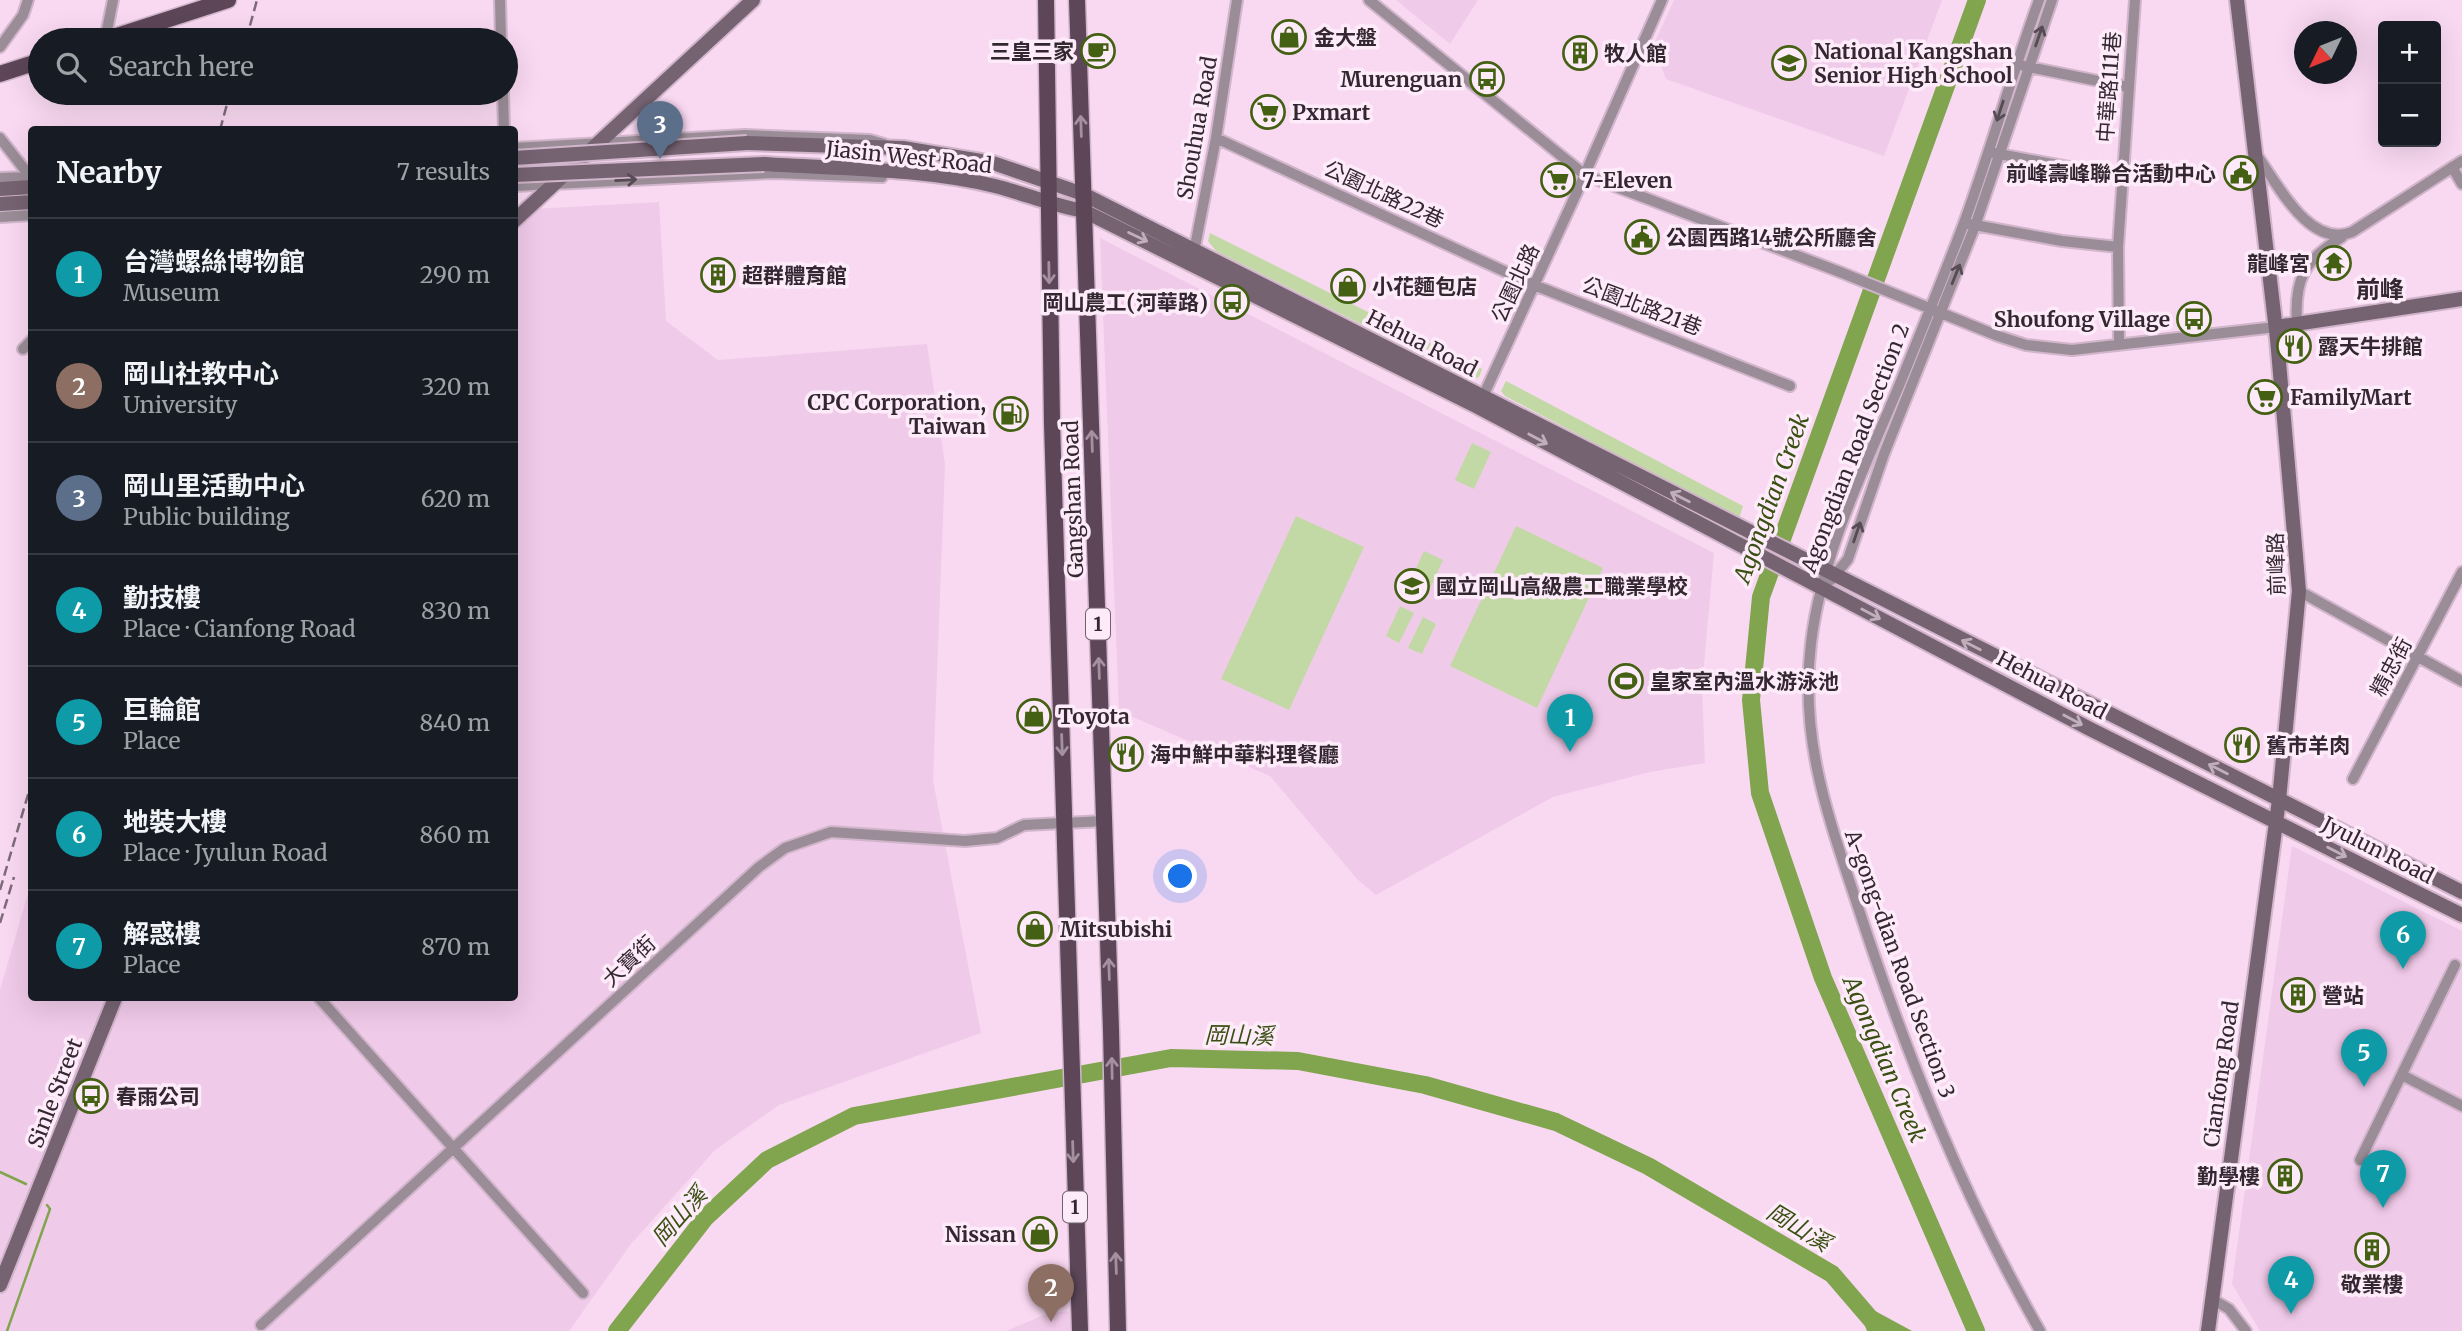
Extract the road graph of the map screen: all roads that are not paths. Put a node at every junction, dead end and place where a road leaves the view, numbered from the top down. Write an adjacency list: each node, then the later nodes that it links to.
1 (28, 0): 18 (street)
2 (113, 0): 15 (street)
3 (229, 0): 16 (main road)
4 (500, 0): 17 (street)
5 (752, 0): 29 (street)
6 (1046, 0): 45 (main road, 1)
7 (1077, 0): 52 (main road, Gangshan Road / 1, one-way to 7)
8 (1237, 0): 28 (street, Shouhua Road)
9 (1369, 0): 39 (street)
10 (1662, 0): 39 (street, 公園北路)
11 (2039, 0): 19 (street, Agongdian Road Section 2)
12 (2052, 0): 21 (street, Agongdian Road Section 2, one-way to 12)
13 (2135, 0): 23 (street, 中華路111巷)
14 (2237, 0): 33 (street)
15 (107, 28)
16 (142, 28)
17 (501, 28)
18 (0, 47)
19 (2015, 64): 21 (street); 32 (street, Agongdian Road Section 2, one-way to 32)
20 (28, 65): 22 (main road)
21 (2028, 67): 23 (street); 34 (street, Agongdian Road Section 2)
22 (0, 74)
23 (2127, 87): 42 (street, 中華路111巷)
24 (503, 105): 25 (street)
25 (504, 126)
26 (706, 136): 29 (street); 30 (street); 41 (street)
27 (0, 138): 38 (street)
28 (1216, 138): 61 (street, Shouhua Road); 62 (street, 公園北路22巷)
29 (603, 142): 31 (street); 46 (street)
30 (890, 146): 35 (street, Jiasin West Road, bridge); 45 (street, Jiasin West Road)
31 (518, 148)
32 (1988, 151): 34 (street); 58 (street, Agongdian Road Section 2)
33 (2256, 154): 59 (street); 67 (street)
34 (2000, 155): 42 (street); 58 (street, Agongdian Road Section 2)
35 (518, 158)
36 (2457, 164): 47 (street); 59 (street)
37 (904, 173): 40 (street, Jiasin West Road, bridge); 41 (street); 54 (street, Jiasin West Road)
38 (28, 174)
39 (1586, 174): 62 (street, 公園北路); 64 (street)
40 (518, 175)
41 (708, 176): 46 (street, one-way to 41)
42 (2122, 177): 60 (street, 中華路111巷)
43 (0, 178): 44 (street)
44 (28, 178)
45 (1049, 183): 52 (street, Jiasin West Road); 54 (main road, 1)
46 (558, 184): 48 (street); 57 (street)
47 (2462, 184)
48 (518, 186)
49 (28, 187): 50 (street)
50 (0, 189)
51 (28, 202): 53 (street)
52 (1084, 202): 54 (street, Jiasin West Road); 61 (street, Hehua Road); 81 (main road, Gangshan Road / 1, one-way to 52)
53 (0, 204)
54 (1048, 204): 82 (main road, Gangshan Road / 1, one-way to 82)
55 (28, 215): 56 (street)
56 (0, 217)
57 (518, 219)
58 (1969, 224): 60 (street); 64 (street, Agongdian Road Section 2); 65 (street, Agongdian Road Section 2, one-way to 58)
59 (2344, 236): 66 (street)
60 (2118, 247): 68 (street, 中華路111巷)
61 (1193, 257): 70 (street, Hehua Road)
62 (1534, 285): 69 (street, 公園北路21巷); 70 (street, 公園北路)
63 (2462, 299): 66 (street)
64 (1928, 309): 65 (street); 71 (street, Agongdian Road Section 2)
65 (1940, 315): 68 (street); 72 (street, Agongdian Road Section 2)
66 (2297, 324): 67 (street)
67 (2276, 327): 68 (street); 76 (street, 前峰路)
68 (2119, 345)
69 (1790, 386)
70 (1480, 402): 73 (street, Hehua Road, one-way to 70); 75 (street, Hehua Road, one-way to 75)
71 (1871, 449): 72 (street); 73 (street, Agongdian Road Section 2)
72 (1884, 454): 73 (street, Agongdian Road Section 2, one-way to 72)
73 (1825, 572): 75 (street, Agongdian Road Section 2); 80 (street, Hehua Road, one-way to 73)
74 (2462, 572): 77 (street, 精忠街)
75 (1816, 586): 83 (street, Hehua Road, one-way to 83); 99 (street, A-gong-dian Road Section 3)
76 (2299, 591): 77 (street); 80 (street, 前峰路)
77 (2418, 657): 78 (street); 79 (street, 精忠街)
78 (2462, 681)
79 (2353, 779)
80 (2279, 800): 83 (street, 前峰路); 84 (street, Jyulun Road)
81 (1104, 821): 82 (street, 大寶街); 98 (main road, Gangshan Road / 1, one-way to 81)
82 (1065, 822): 91 (street, 大寶街); 97 (main road, Gangshan Road / 1, one-way to 97)
83 (2275, 822): 85 (street, Jyulun Road, one-way to 85); 95 (street, Cianfong Road)
84 (2462, 892)
85 (2462, 915)
86 (2455, 965): 89 (street)
87 (114, 1001): 93 (street, Sinle Street)
88 (322, 1001): 91 (street)
89 (2402, 1075): 90 (street); 92 (street)
90 (2462, 1106)
91 (456, 1149): 94 (street); 96 (street, 大寶街)
92 (2360, 1160)
93 (0, 1285)
94 (583, 1293)
95 (2212, 1299): 100 (street, Cianfong Road); 101 (street)
96 (261, 1325)
97 (1080, 1331)
98 (1118, 1331)
99 (2040, 1331)
100 (2208, 1331)
101 (2246, 1331)

